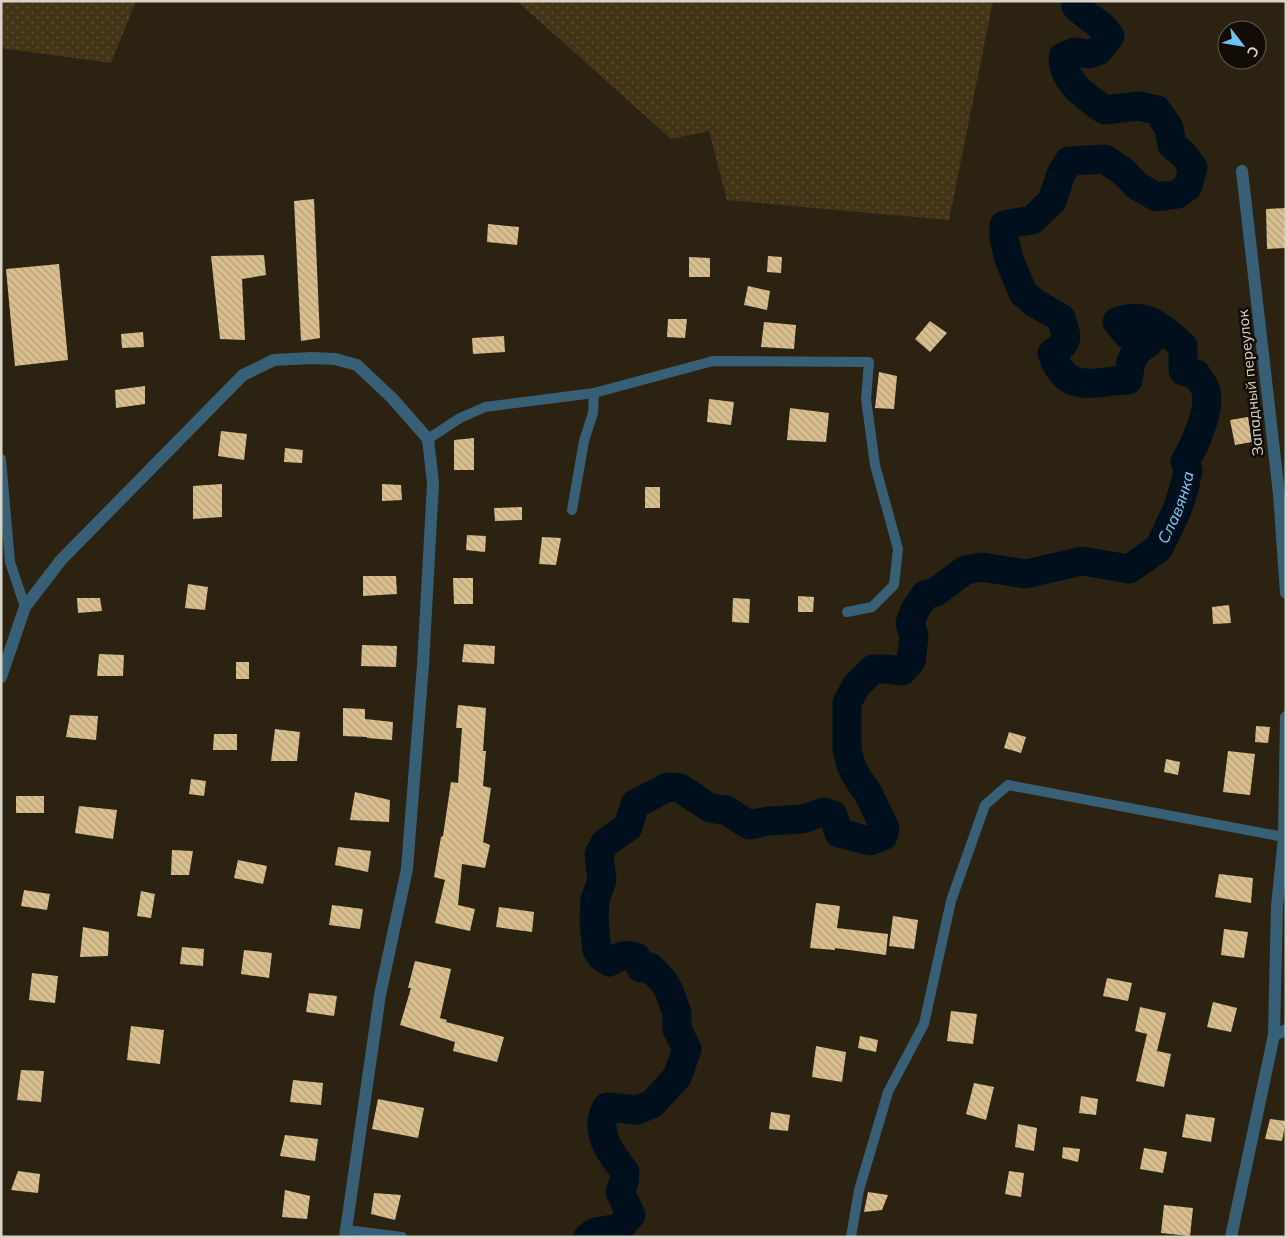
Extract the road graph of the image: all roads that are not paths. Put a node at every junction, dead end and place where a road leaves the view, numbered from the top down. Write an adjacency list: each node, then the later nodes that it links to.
1 (1242, 171): 6 (street, Западный переулок)
2 (594, 393): 3 (lane); 5 (lane); 8 (lane)
3 (428, 439): 7 (street); 13 (street)
4 (1, 459): 7 (lane)
5 (572, 510)
6 (1286, 593)
7 (25, 607): 9 (street)
8 (847, 612)
9 (1, 677)
10 (1286, 717): 11 (street)
11 (1284, 837): 12 (street); 15 (lane)
12 (1280, 1032): 16 (street)
13 (345, 1233): 14 (lane)
14 (402, 1237)
15 (851, 1237)
16 (1231, 1237)

